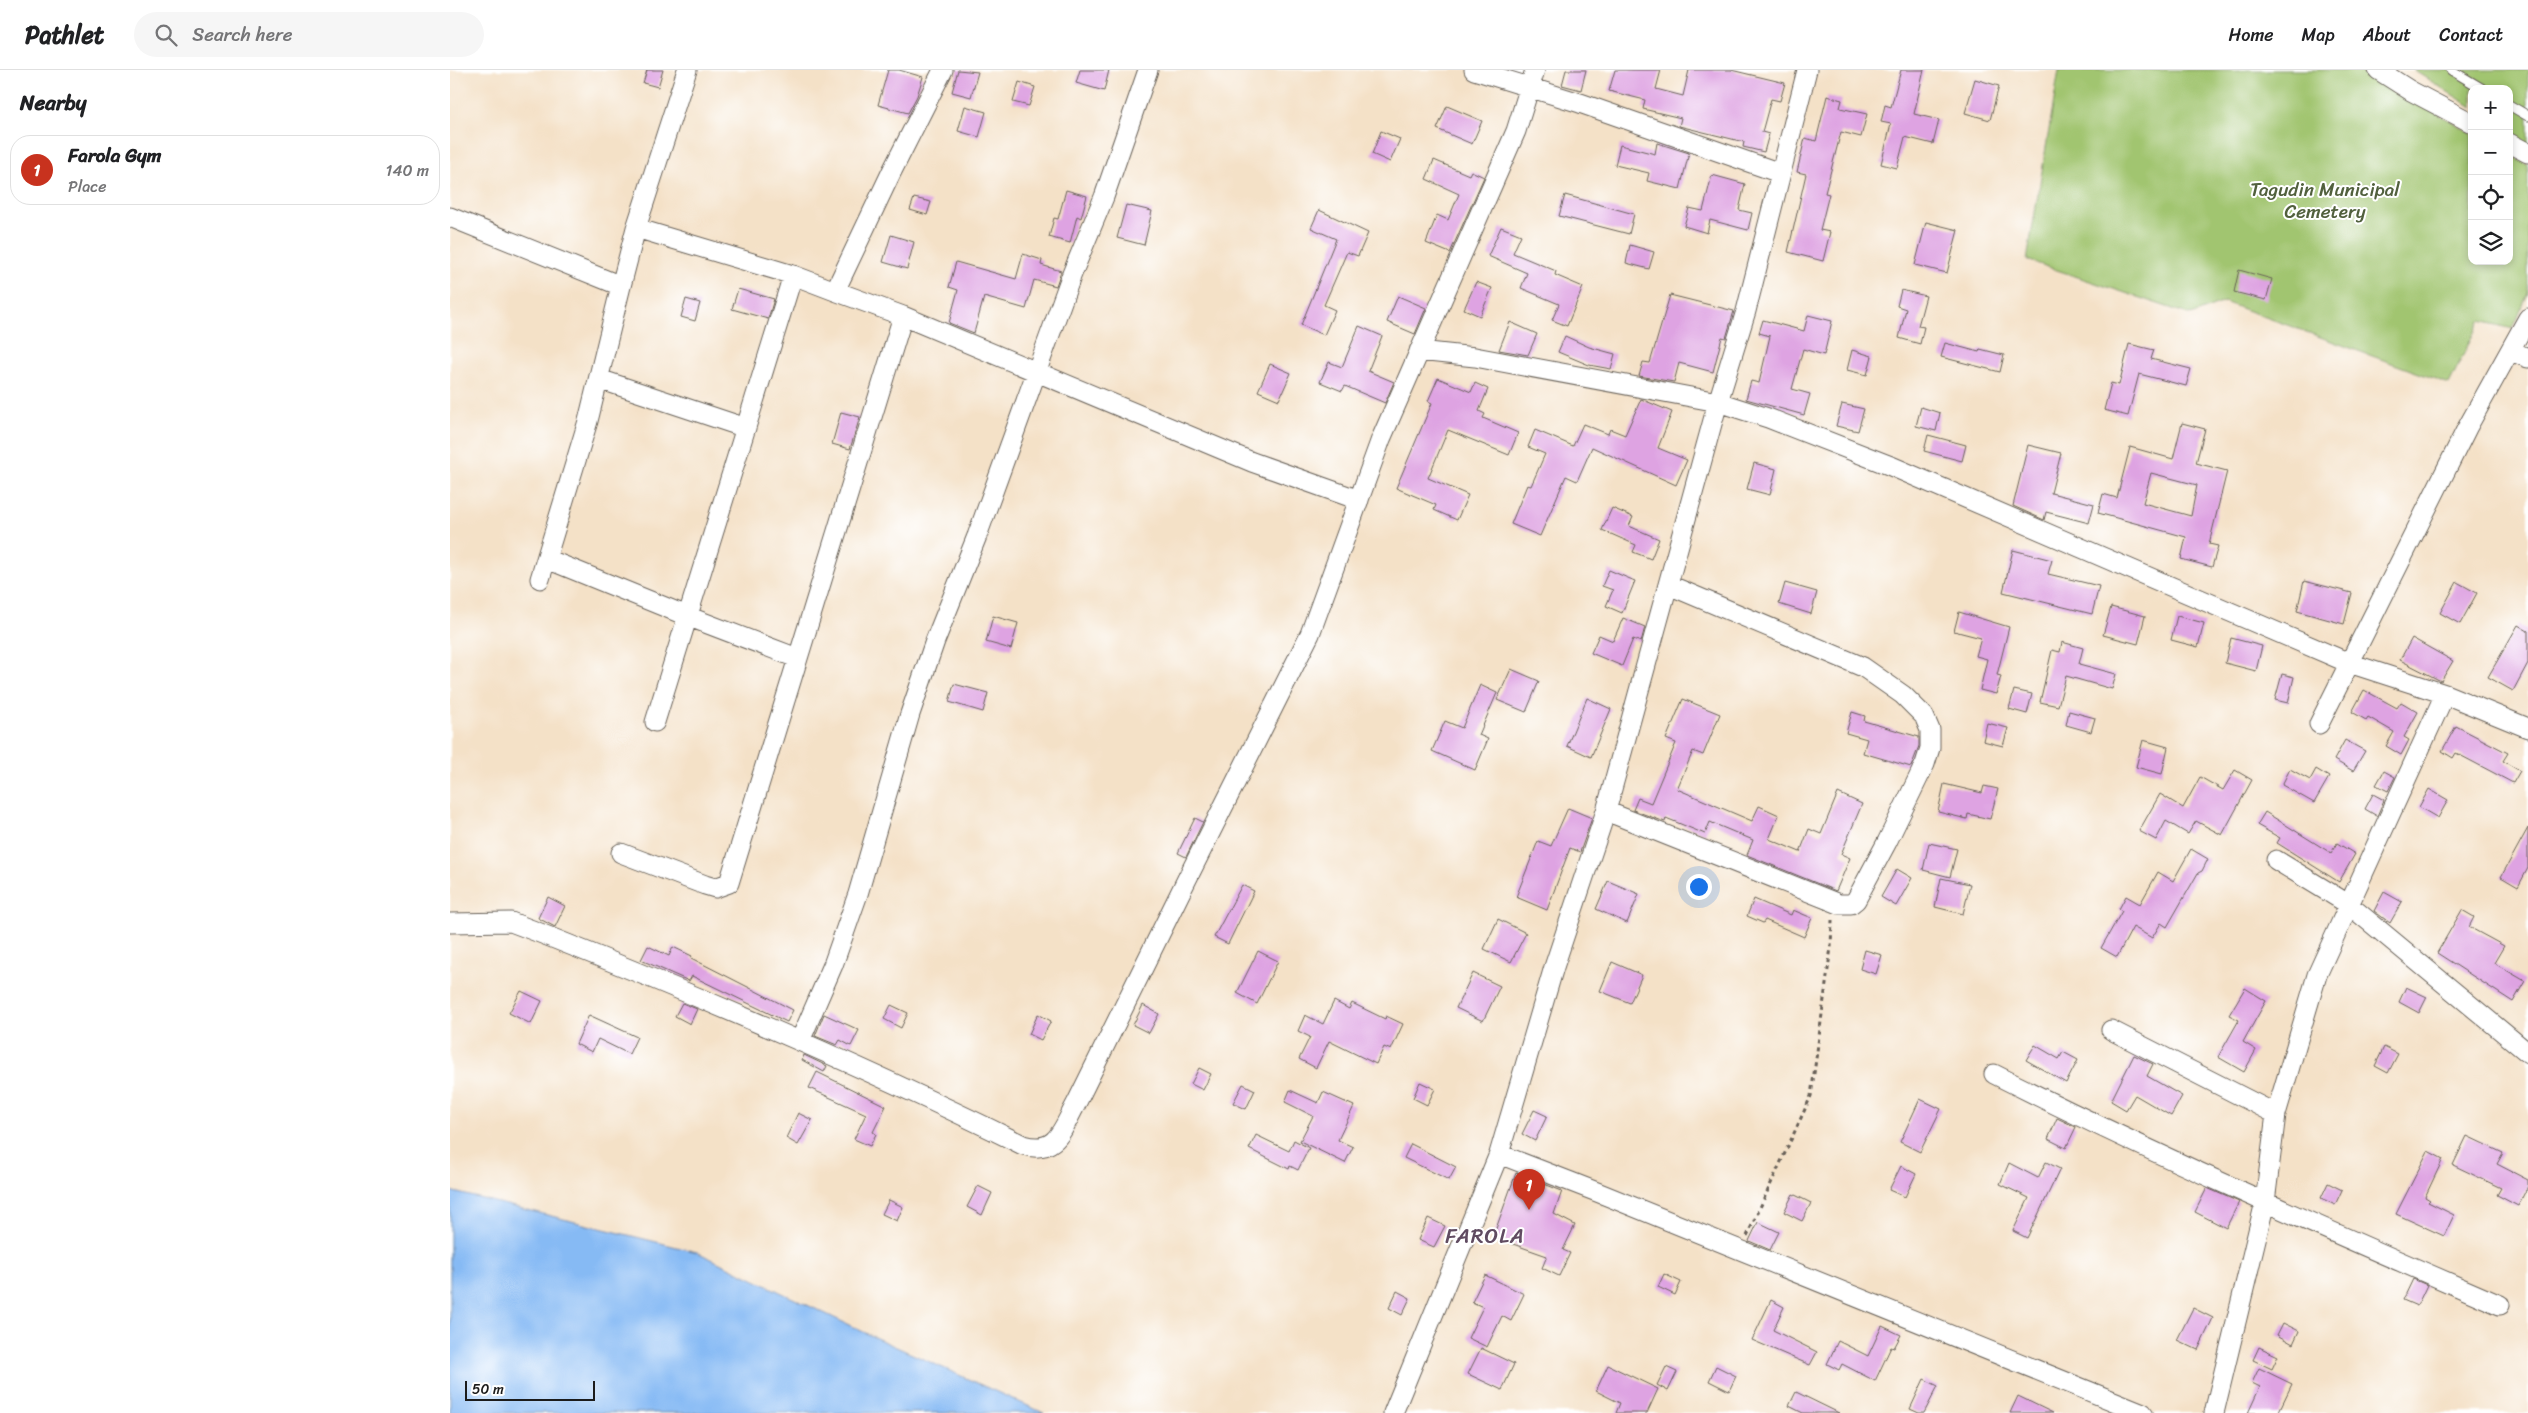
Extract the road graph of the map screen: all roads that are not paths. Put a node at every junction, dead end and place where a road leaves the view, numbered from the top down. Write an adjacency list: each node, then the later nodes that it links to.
1 (686, 70): 17 (street)
2 (943, 70): 20 (street)
3 (1148, 70): 25 (street)
4 (1474, 70): 8 (street)
5 (1807, 70): 15 (street)
6 (2378, 70): 12 (street)
7 (2451, 70): 9 (lane)
8 (1533, 78): 15 (street); 23 (street)
9 (2476, 85)
10 (2513, 107): 11 (lane)
11 (2528, 116)
12 (2468, 121)
13 (2513, 145): 14 (street)
14 (2528, 153)
15 (1780, 173): 27 (street)
16 (450, 217): 19 (street)
17 (636, 228): 18 (street); 19 (street)
18 (794, 275): 20 (street); 28 (street)
19 (621, 286): 26 (street)
20 (835, 291): 21 (street)
21 (903, 316): 25 (street); 34 (street)
22 (2528, 318): 24 (street)
23 (1419, 351): 27 (street); 29 (street)
24 (2520, 354): 35 (street)
25 (1037, 372): 29 (street); 46 (street)
26 (599, 379): 28 (street); 30 (street)
27 (1718, 402): 32 (street); 35 (street)
28 (746, 428): 33 (street)
29 (1359, 500): 46 (street)
30 (547, 560): 31 (street); 33 (street)
31 (540, 579)
32 (1669, 585): 40 (street); 40 (street)
33 (687, 616): 34 (street); 37 (street)
34 (797, 658): 41 (street)
35 (2349, 663): 36 (street); 38 (street)
36 (2445, 694): 39 (street); 43 (street)
37 (655, 722)
38 (2320, 724)
39 (2528, 728)
40 (1606, 811): 50 (street)
41 (621, 854)
42 (2276, 860): 43 (street)
43 (2348, 904): 47 (street); 49 (street)
44 (450, 923): 46 (street)
45 (2111, 1030): 49 (street)
46 (800, 1040)
47 (2528, 1052)
48 (1994, 1074): 51 (street)
49 (2276, 1114): 51 (street)
50 (1499, 1154): 53 (street); 54 (street)
51 (2265, 1202): 52 (street); 55 (street)
52 (2500, 1305)
53 (1393, 1413)
54 (2143, 1413)
55 (2214, 1413)

